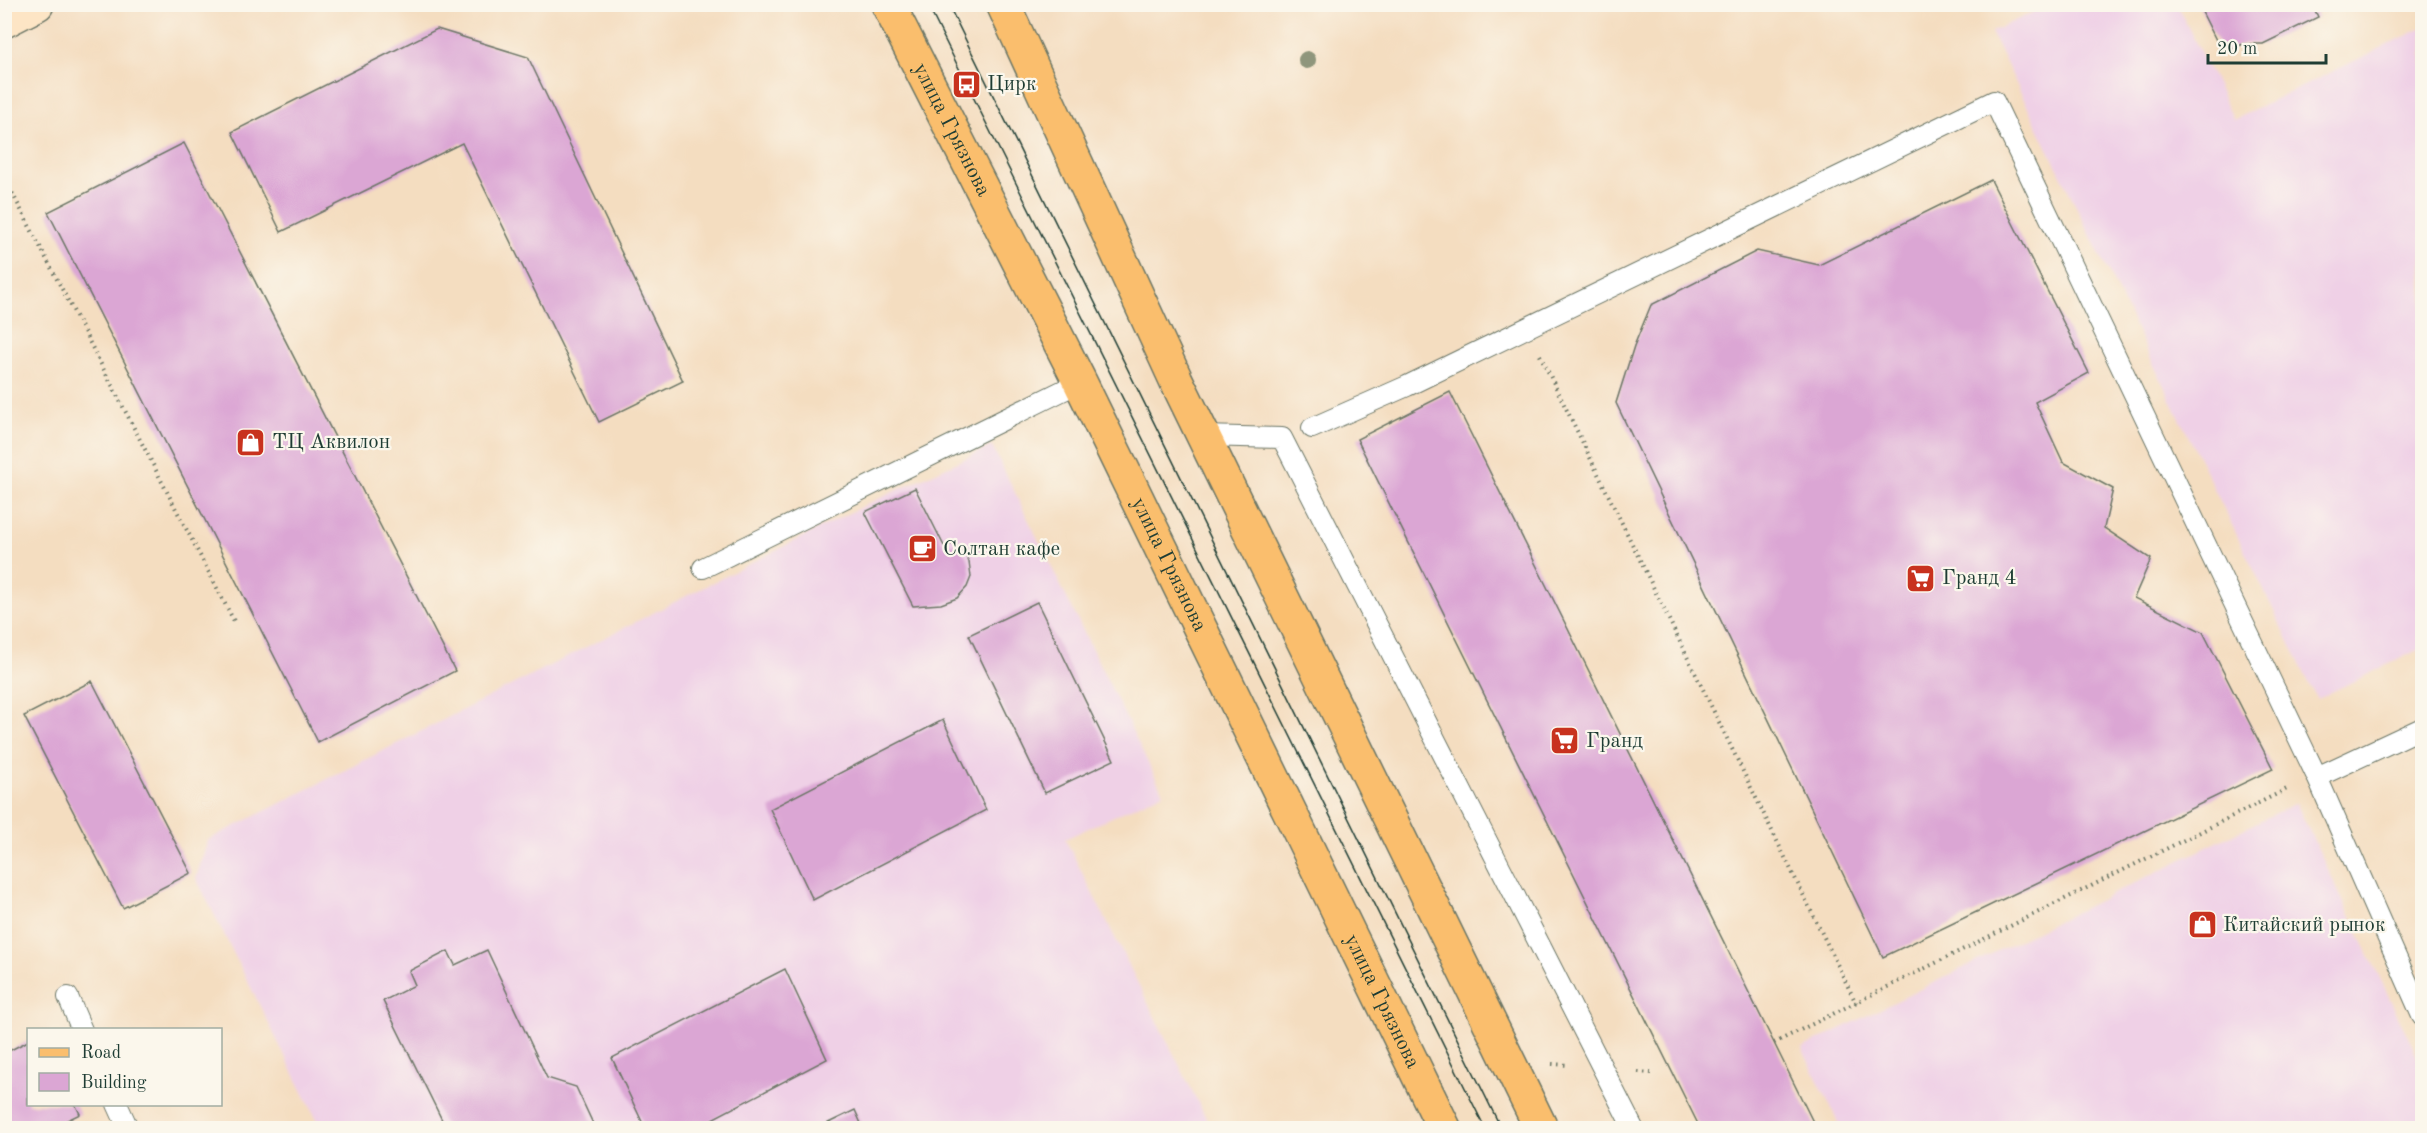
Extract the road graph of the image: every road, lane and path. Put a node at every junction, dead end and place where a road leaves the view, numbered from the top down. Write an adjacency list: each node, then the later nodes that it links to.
1 (37, 4): 4 (main road)
2 (888, 4): 7 (main road, улица Грязнова)
3 (1003, 4): 9 (main road)
4 (4, 21)
5 (4, 177): 11 (path)
6 (1527, 327): 8 (lane); 13 (lane); 15 (path)
7 (1080, 382): 10 (lane); 21 (main road, улица Грязнова)
8 (1312, 428)
9 (1203, 436): 22 (main road); 23 (lane)
10 (703, 568)
11 (235, 623)
12 (2422, 728): 13 (lane)
13 (2317, 777): 15 (path); 16 (lane)
14 (68, 997): 17 (lane)
15 (1856, 1003): 18 (path)
16 (2422, 1016)
17 (82, 1028)
18 (1774, 1043)
19 (118, 1106): 20 (lane)
20 (128, 1128)
21 (1444, 1128)
22 (1541, 1128)
23 (1633, 1128)

